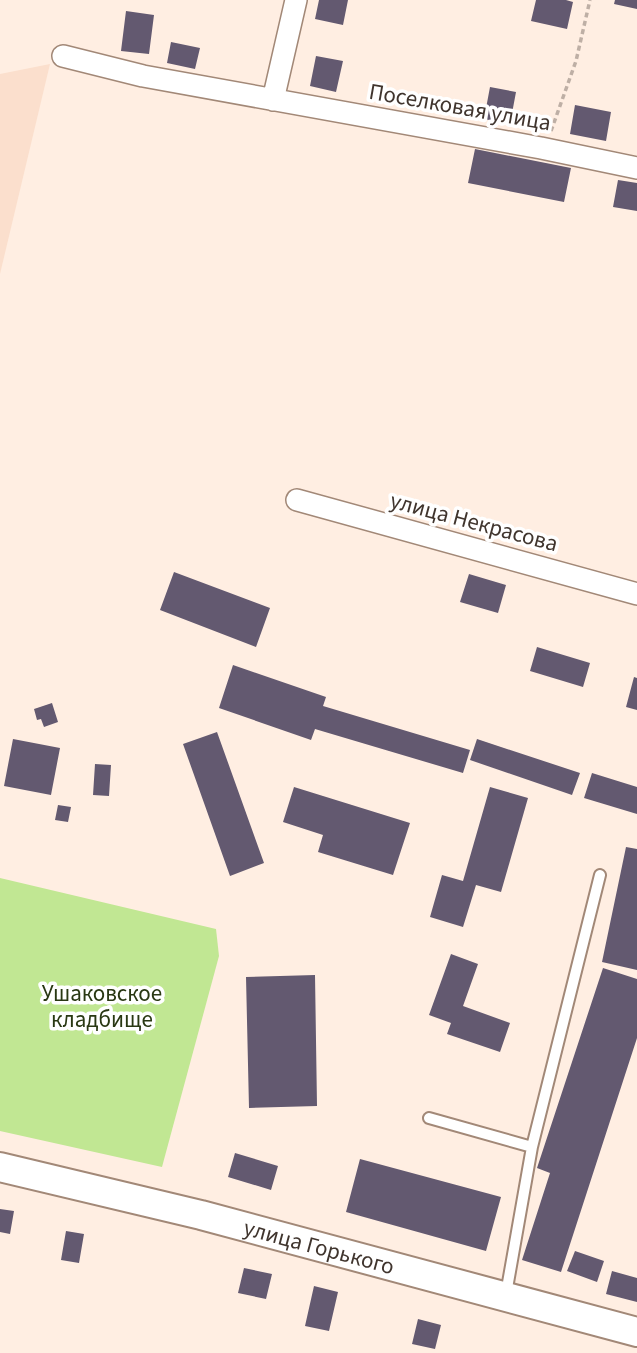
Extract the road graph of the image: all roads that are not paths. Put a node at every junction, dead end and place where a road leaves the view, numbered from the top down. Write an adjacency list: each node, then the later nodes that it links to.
1 (296, 0): 3 (street)
2 (63, 56): 3 (street, Поселковая улица)
3 (273, 100): 4 (street, Поселковая улица)
4 (637, 168)
5 (298, 500): 6 (street, улица Некрасова)
6 (637, 594)
7 (600, 875): 9 (lane)
8 (429, 1118): 9 (lane)
9 (533, 1147): 11 (lane)
10 (0, 1167): 11 (street, улица Горького)
11 (505, 1297): 12 (street, улица Горького)
12 (637, 1332)

